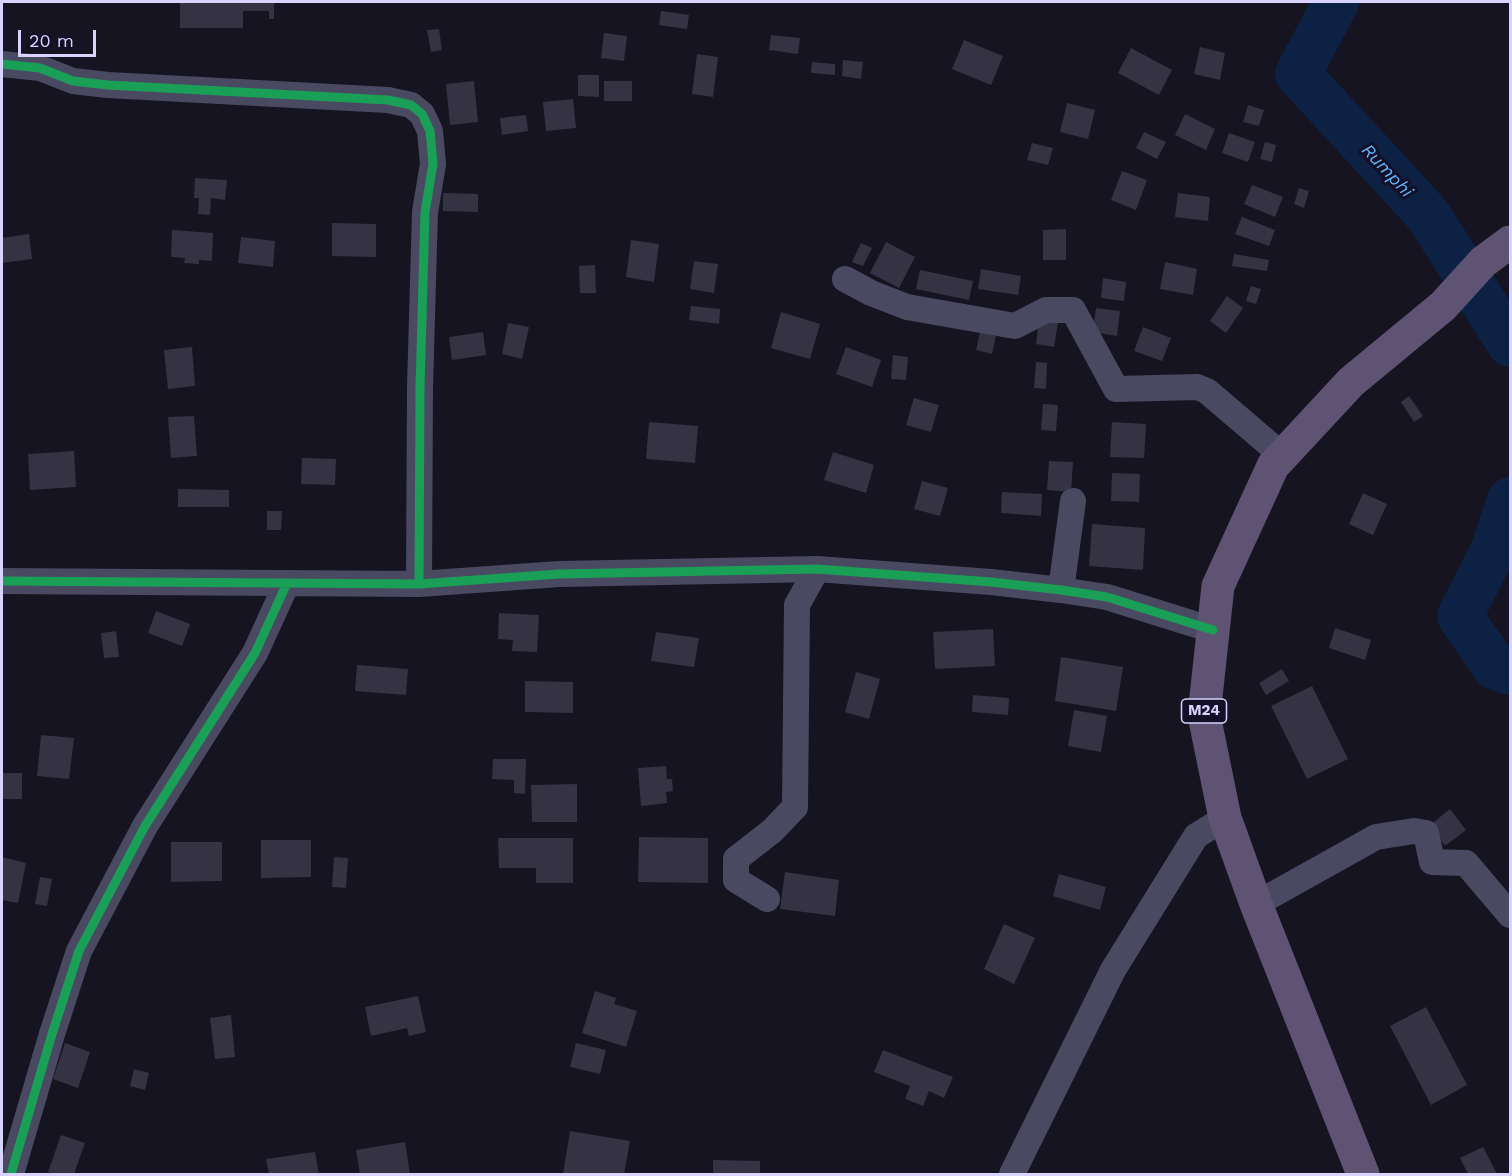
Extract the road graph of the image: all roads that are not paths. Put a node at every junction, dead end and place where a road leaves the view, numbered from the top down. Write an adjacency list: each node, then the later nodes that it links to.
1 (2, 64): 9 (street)
2 (1510, 242): 4 (main road, M24)
3 (845, 279): 4 (street)
4 (1282, 456): 11 (main road, M24)
5 (1073, 501): 10 (street)
6 (817, 569): 9 (street); 10 (street); 13 (street)
7 (2, 581): 8 (street)
8 (287, 583): 9 (street); 16 (street)
9 (419, 584)
10 (1061, 590): 11 (street)
11 (1213, 630): 12 (main road, M24)
12 (1225, 818): 14 (main road, M24); 17 (street)
13 (767, 899)
14 (1256, 904): 15 (street); 18 (main road, M24)
15 (1510, 915)
16 (11, 1174)
17 (1012, 1174)
18 (1363, 1174)

